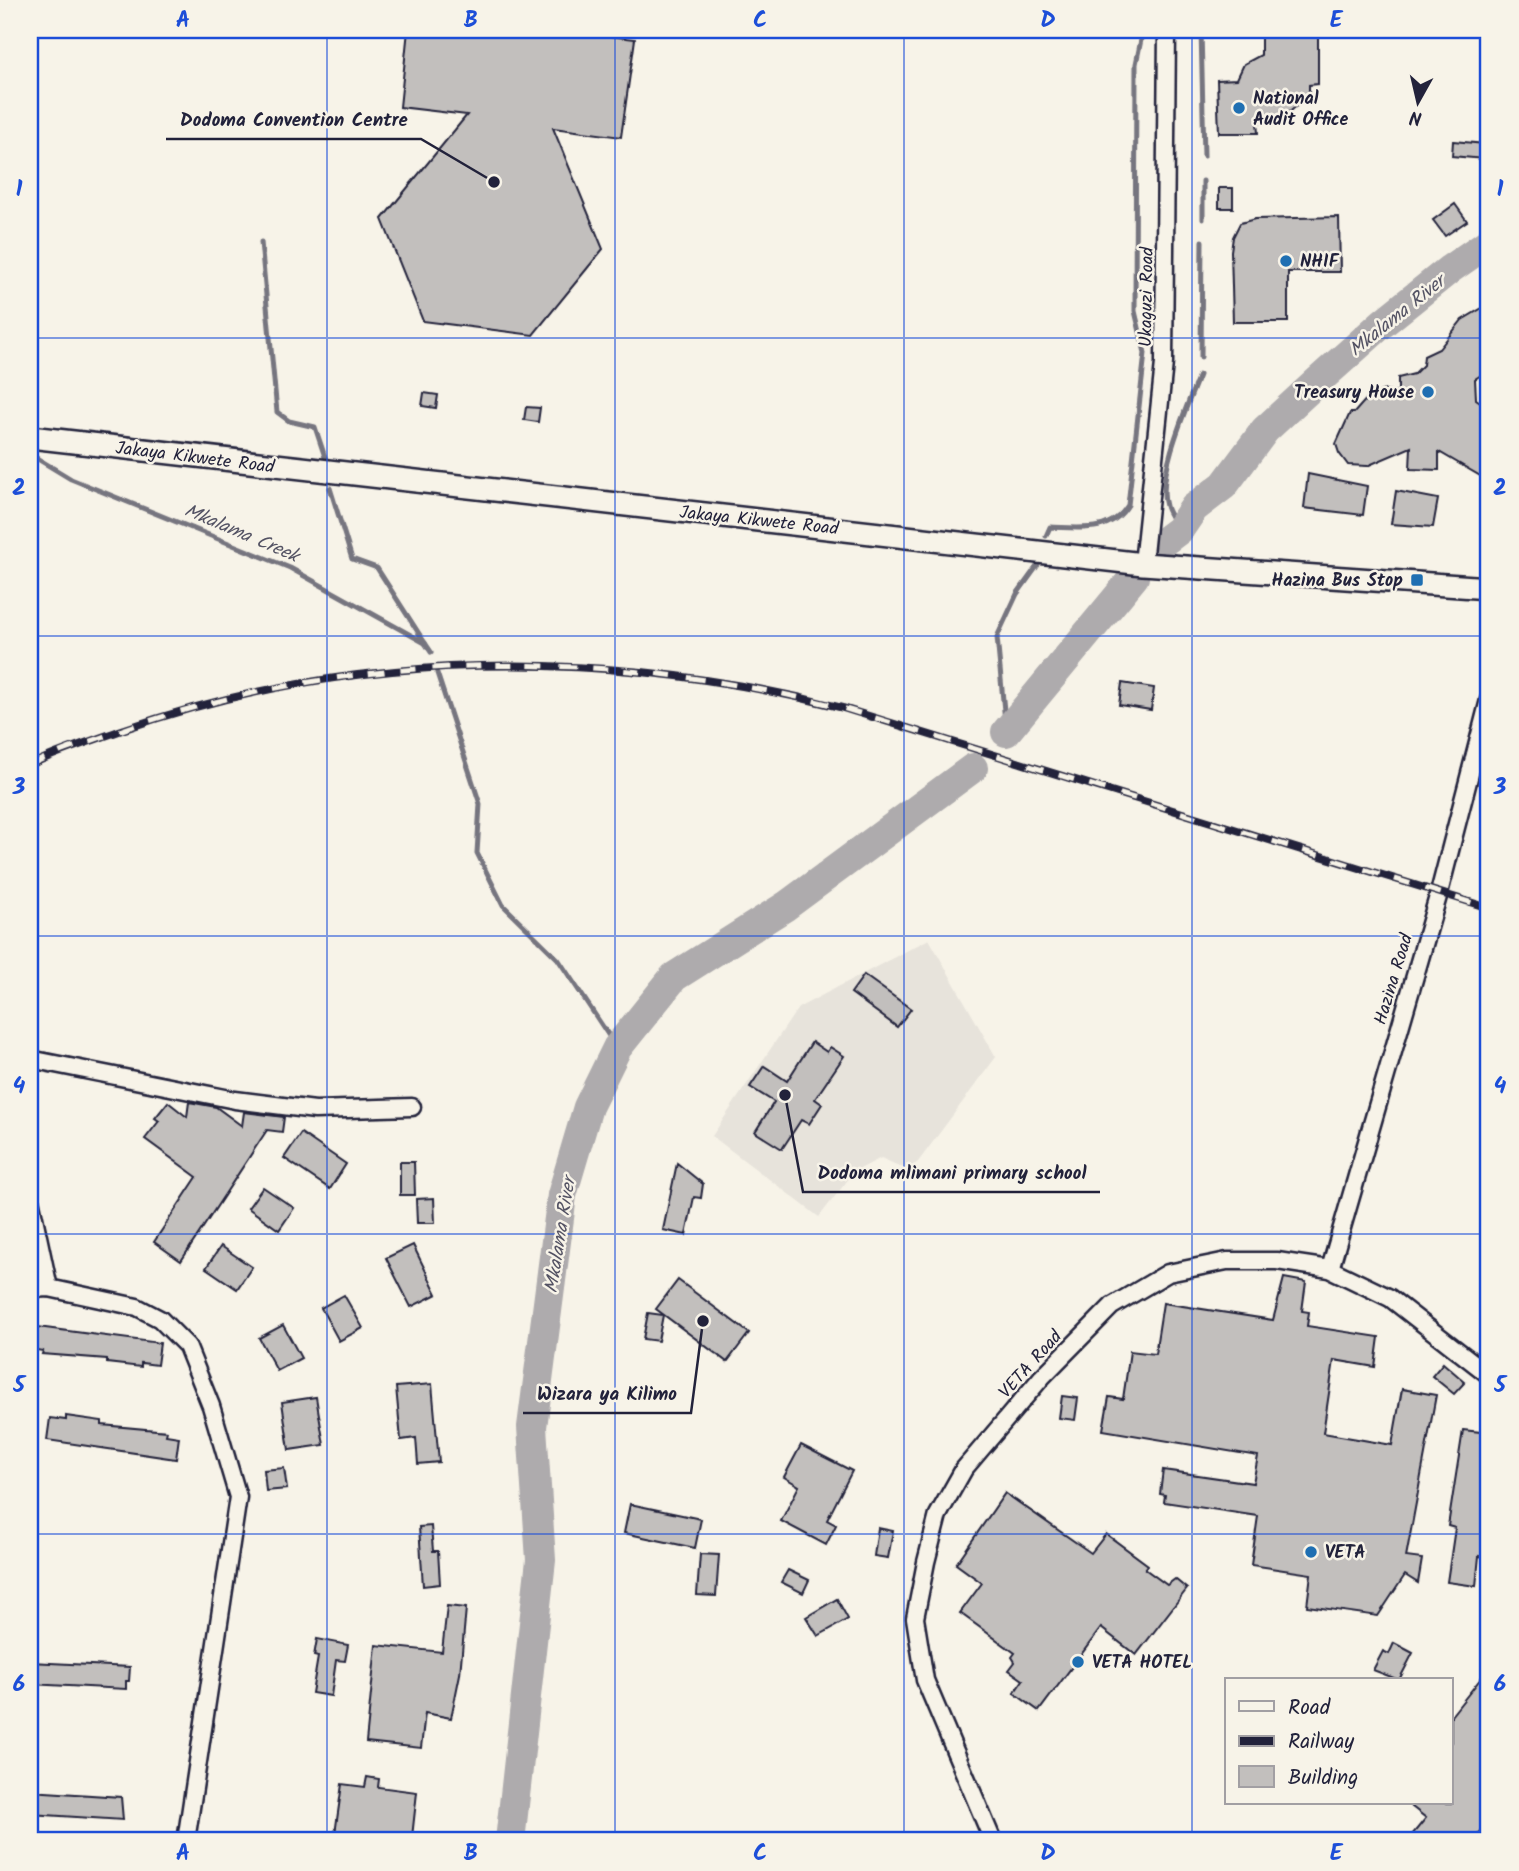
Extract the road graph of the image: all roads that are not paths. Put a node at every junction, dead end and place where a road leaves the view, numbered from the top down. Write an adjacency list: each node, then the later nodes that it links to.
1 (1167, 30): 3 (street, Ukaguzi Road)
2 (30, 437): 3 (main road, Jakaya Kikwete Road)
3 (1143, 564): 4 (main road, Jakaya Kikwete Road)
4 (1489, 589)
5 (1489, 700): 9 (street, Hazina Road)
6 (30, 1059): 7 (street)
7 (412, 1107)
8 (30, 1199): 10 (street)
9 (1330, 1269): 12 (street, VETA Road); 14 (street, VETA Road)
10 (49, 1288): 11 (street); 13 (street)
11 (30, 1289)
12 (1489, 1375)
13 (186, 1841)
14 (993, 1841)

